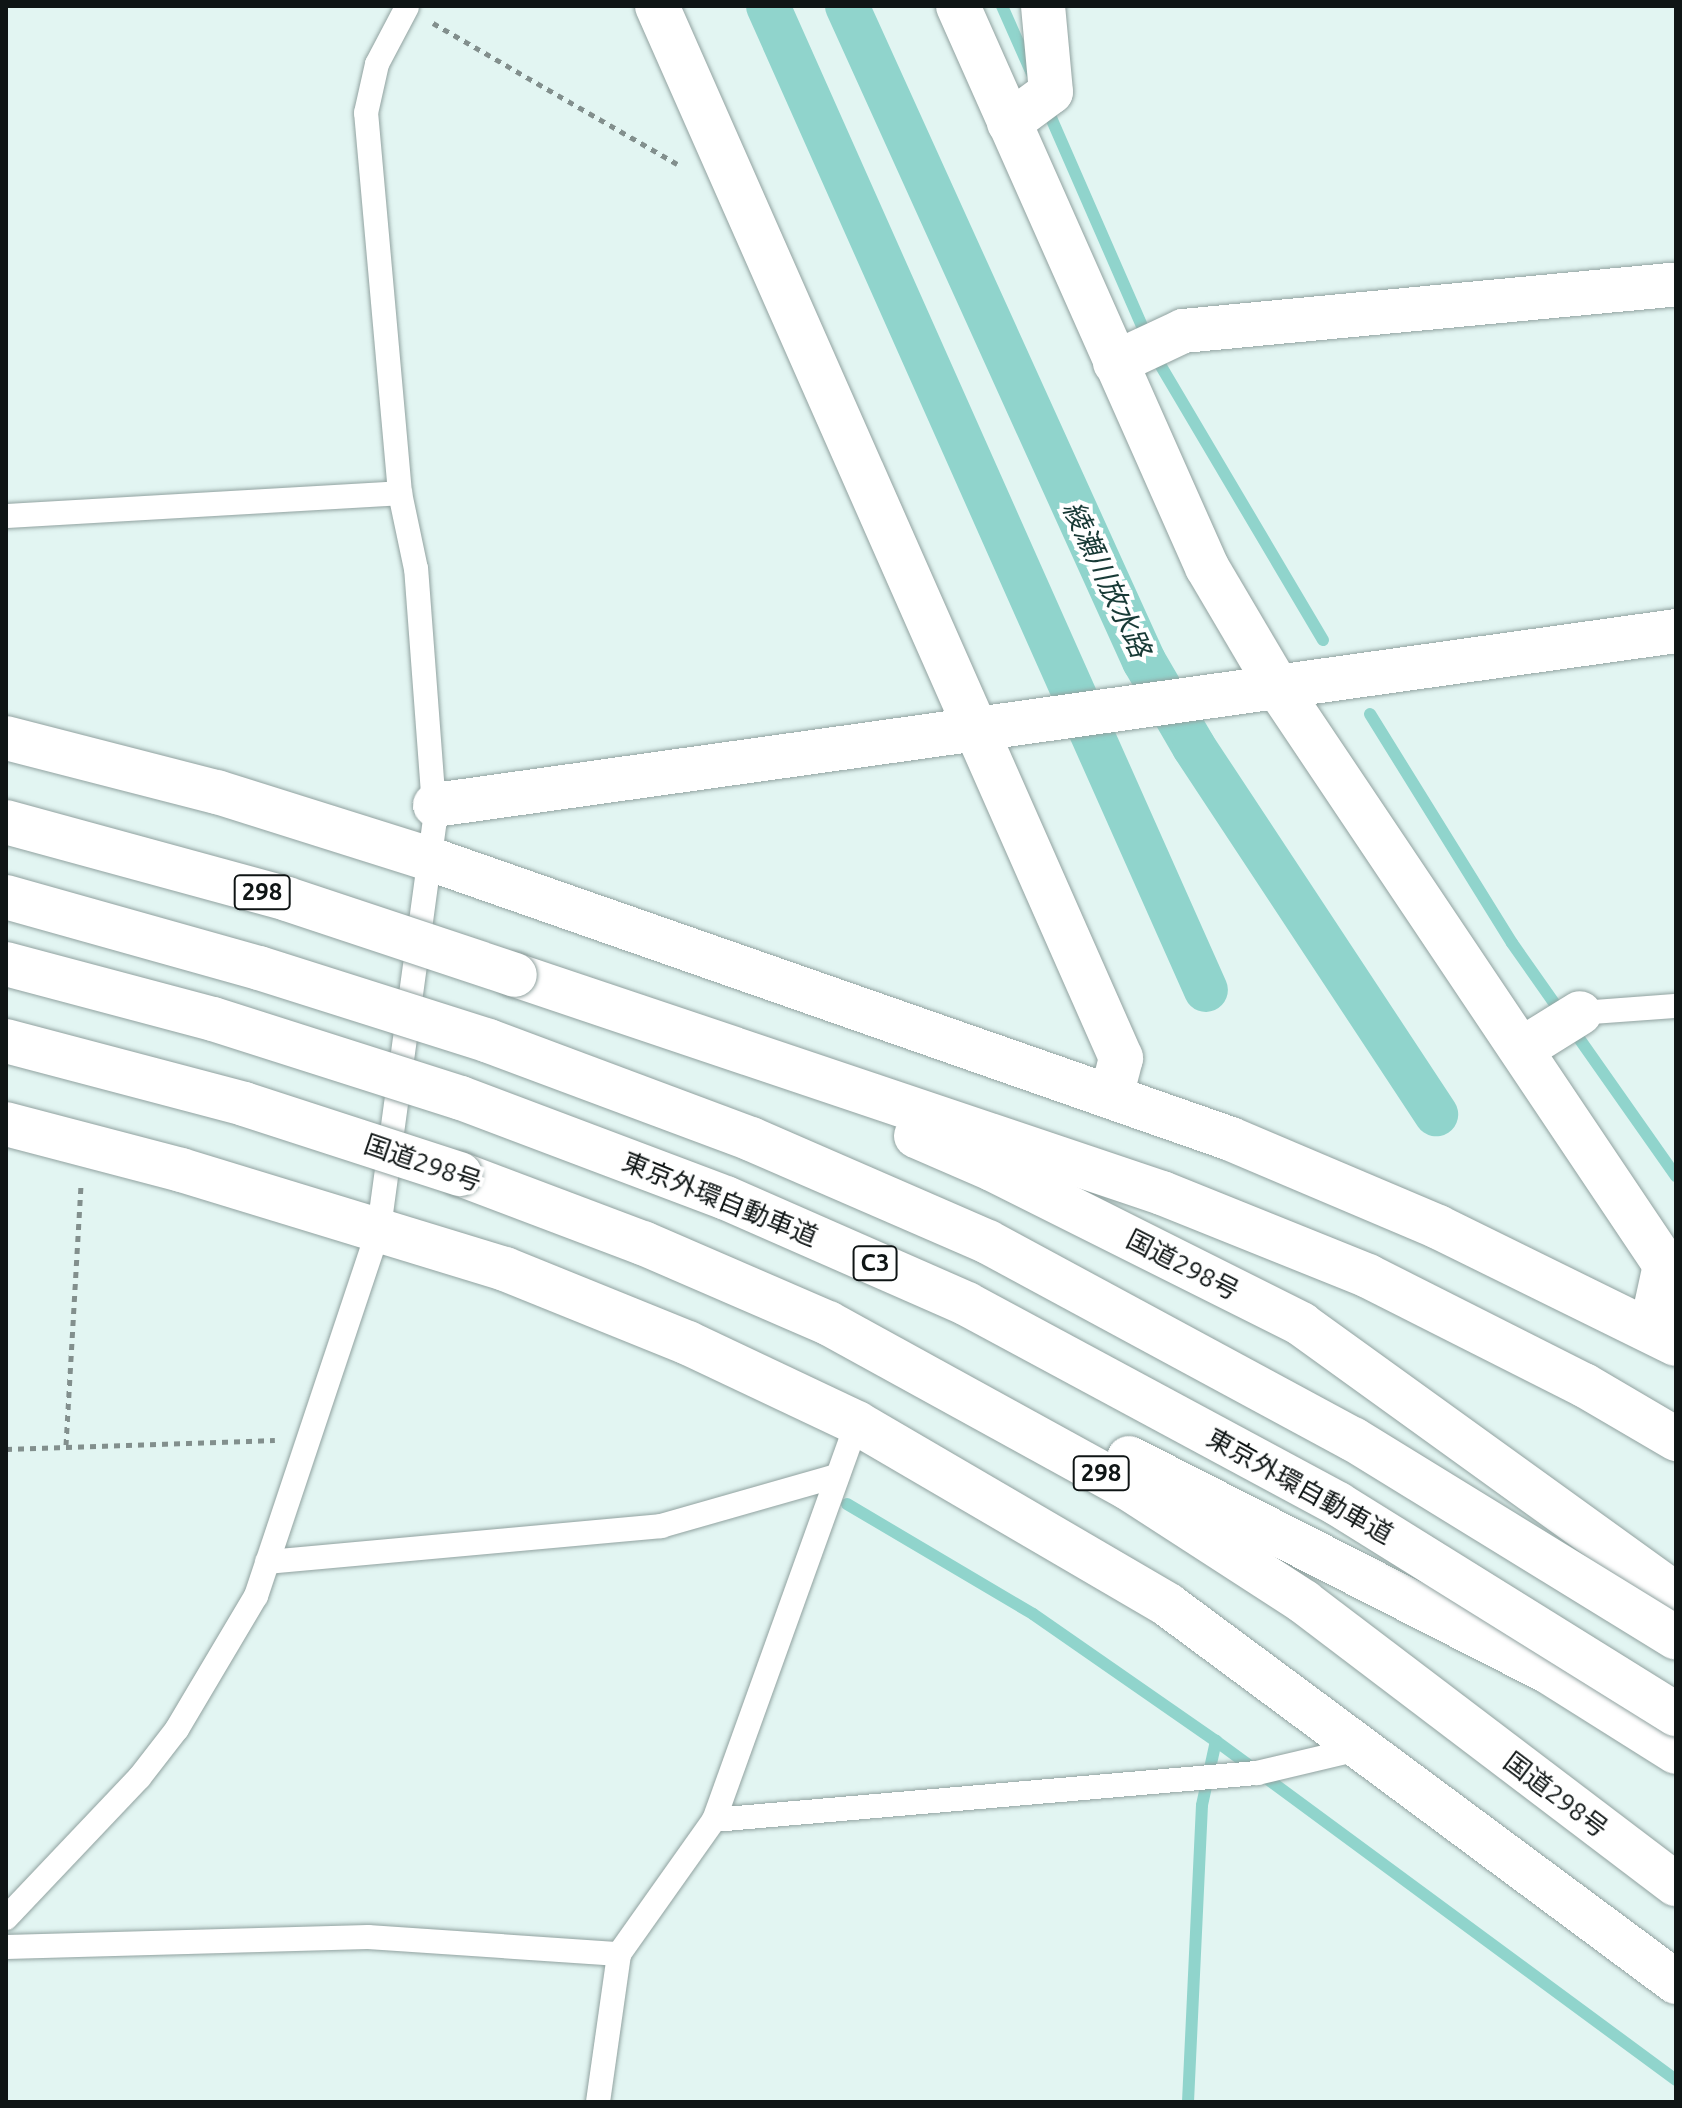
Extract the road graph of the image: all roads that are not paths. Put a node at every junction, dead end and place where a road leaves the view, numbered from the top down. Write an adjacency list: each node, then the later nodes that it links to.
1 (657, 6): 12 (main road)
2 (958, 6): 5 (main road)
3 (1043, 6): 5 (main road)
4 (407, 7): 8 (lane)
5 (1028, 109): 7 (main road)
6 (1676, 284): 7 (main road)
7 (1138, 351): 11 (main road)
8 (400, 493): 9 (lane); 14 (lane)
9 (6, 516)
10 (1676, 631): 11 (main road)
11 (1277, 686): 12 (main road); 23 (main road)
12 (974, 731): 14 (main road); 24 (main road)
13 (6, 738): 16 (main road)
14 (435, 805): 16 (lane)
15 (6, 822): 20 (main road, 国道298号 / 298, bridge)
16 (433, 860): 24 (main road); 26 (lane)
17 (6, 897): 34 (main road, C3, bridge)
18 (6, 964): 35 (main road, 東京外環自動車道 / C3, bridge)
19 (1676, 1006): 21 (lane)
20 (642, 1018): 30 (main road, 国道298号 / 298); 33 (main road, 国道298号 / 298)
21 (1571, 1019): 23 (main road)
22 (6, 1041): 27 (main road, 国道298号 / 298, bridge)
23 (1522, 1049): 28 (main road)
24 (1111, 1097): 28 (main road)
25 (6, 1124): 26 (main road)
26 (379, 1228): 29 (main road); 32 (lane)
27 (828, 1323): 37 (main road, 国道298号 / 298); 39 (main road, 国道298号 / 298)
28 (1663, 1336)
29 (857, 1423): 31 (lane); 36 (main road)
30 (1676, 1439)
31 (837, 1476): 32 (lane); 38 (lane)
32 (267, 1562): 40 (lane)
33 (1676, 1594)
34 (1676, 1638)
35 (1676, 1714)
36 (1363, 1748): 38 (lane); 43 (main road)
37 (1676, 1752)
38 (714, 1820): 42 (lane)
39 (1676, 1884)
40 (6, 1918)
41 (6, 1947): 42 (lane)
42 (619, 1954): 44 (lane)
43 (1676, 1982)
44 (598, 2102)

